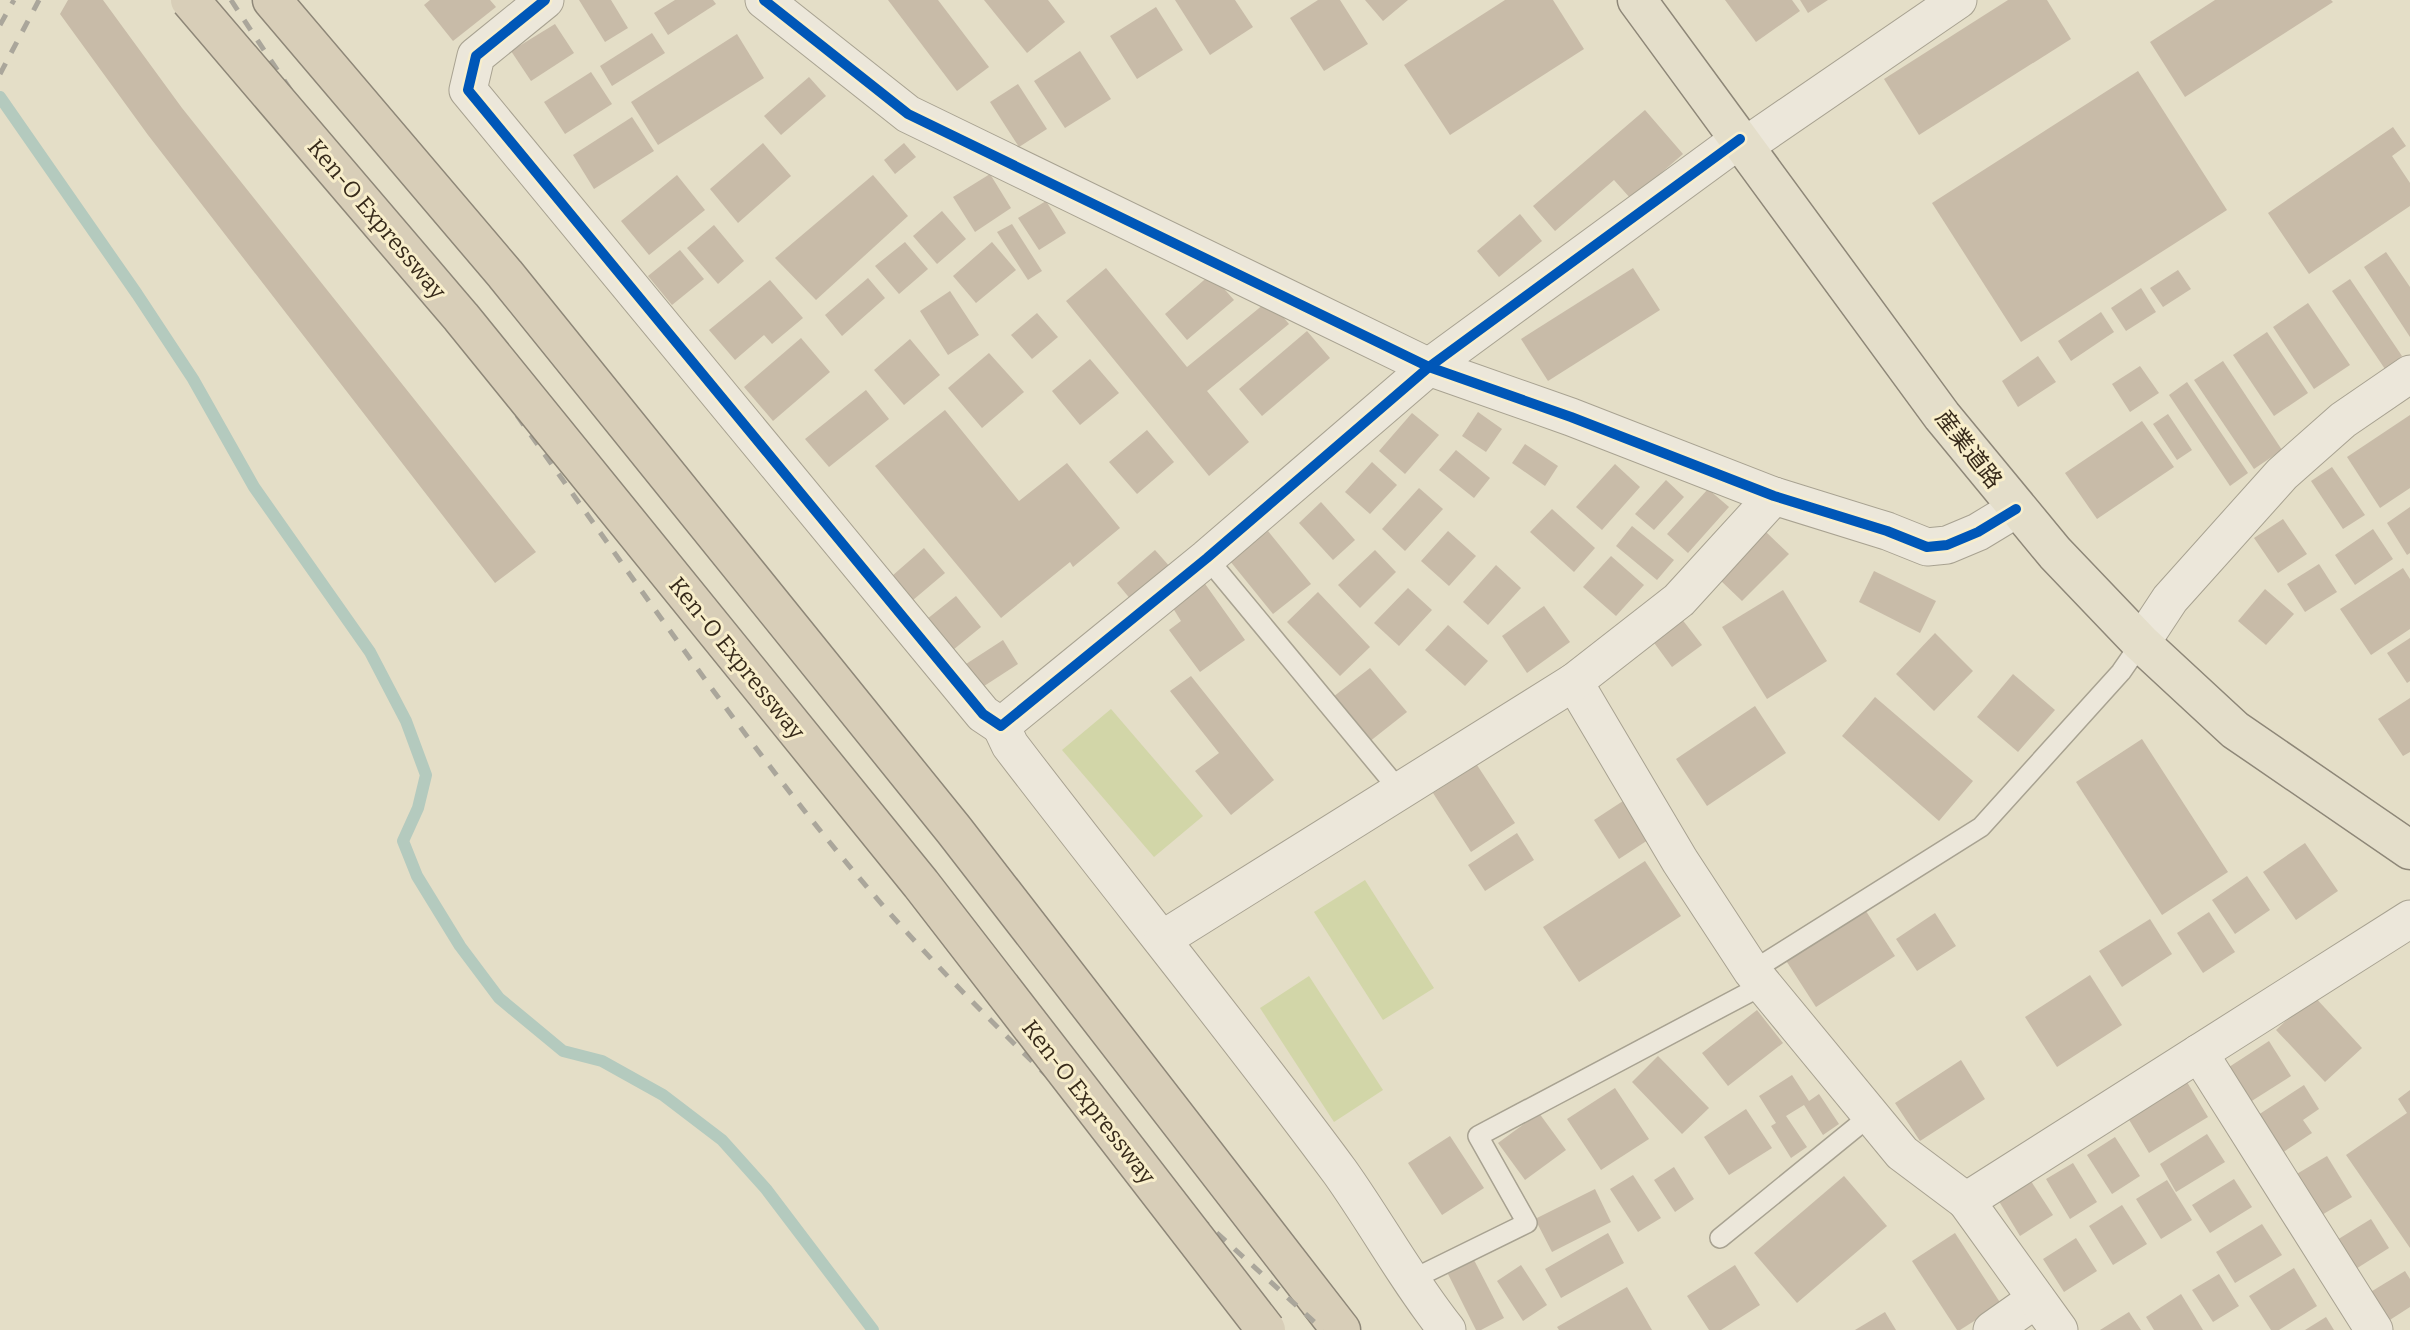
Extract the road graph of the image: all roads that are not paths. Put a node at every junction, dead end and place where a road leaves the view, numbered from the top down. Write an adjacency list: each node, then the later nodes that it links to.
1 (191, 0): 27 (highway, Ken-O Expressway, bridge)
2 (272, 0): 28 (highway)
3 (545, 0): 15 (street)
4 (764, 0): 8 (street)
5 (1637, 0): 7 (main road, 産業道路)
6 (1958, 0): 7 (street)
7 (1742, 143): 8 (street); 11 (main road, 産業道路)
8 (1429, 368): 10 (street); 12 (street)
9 (2410, 374): 13 (street)
10 (1774, 496): 11 (street); 14 (street)
11 (2016, 509): 13 (main road, 産業道路)
12 (1207, 558): 15 (street); 16 (lane)
13 (2141, 643): 17 (main road, 産業道路); 20 (lane)
14 (1574, 682): 16 (street); 20 (street)
15 (1001, 726): 19 (street)
16 (1400, 791): 19 (street)
17 (2410, 850)
18 (2410, 919): 21 (street)
19 (1163, 939): 25 (street)
20 (1758, 978): 22 (street); 25 (lane)
21 (2199, 1054): 23 (street); 32 (street)
22 (1871, 1115): 23 (street); 24 (lane)
23 (1966, 1202): 26 (street)
24 (1720, 1238)
25 (1411, 1280): 29 (street)
26 (2036, 1299): 30 (street); 31 (street)
27 (1266, 1330)
28 (1341, 1330)
29 (1447, 1330)
30 (1992, 1330)
31 (2059, 1330)
32 (2374, 1330)

